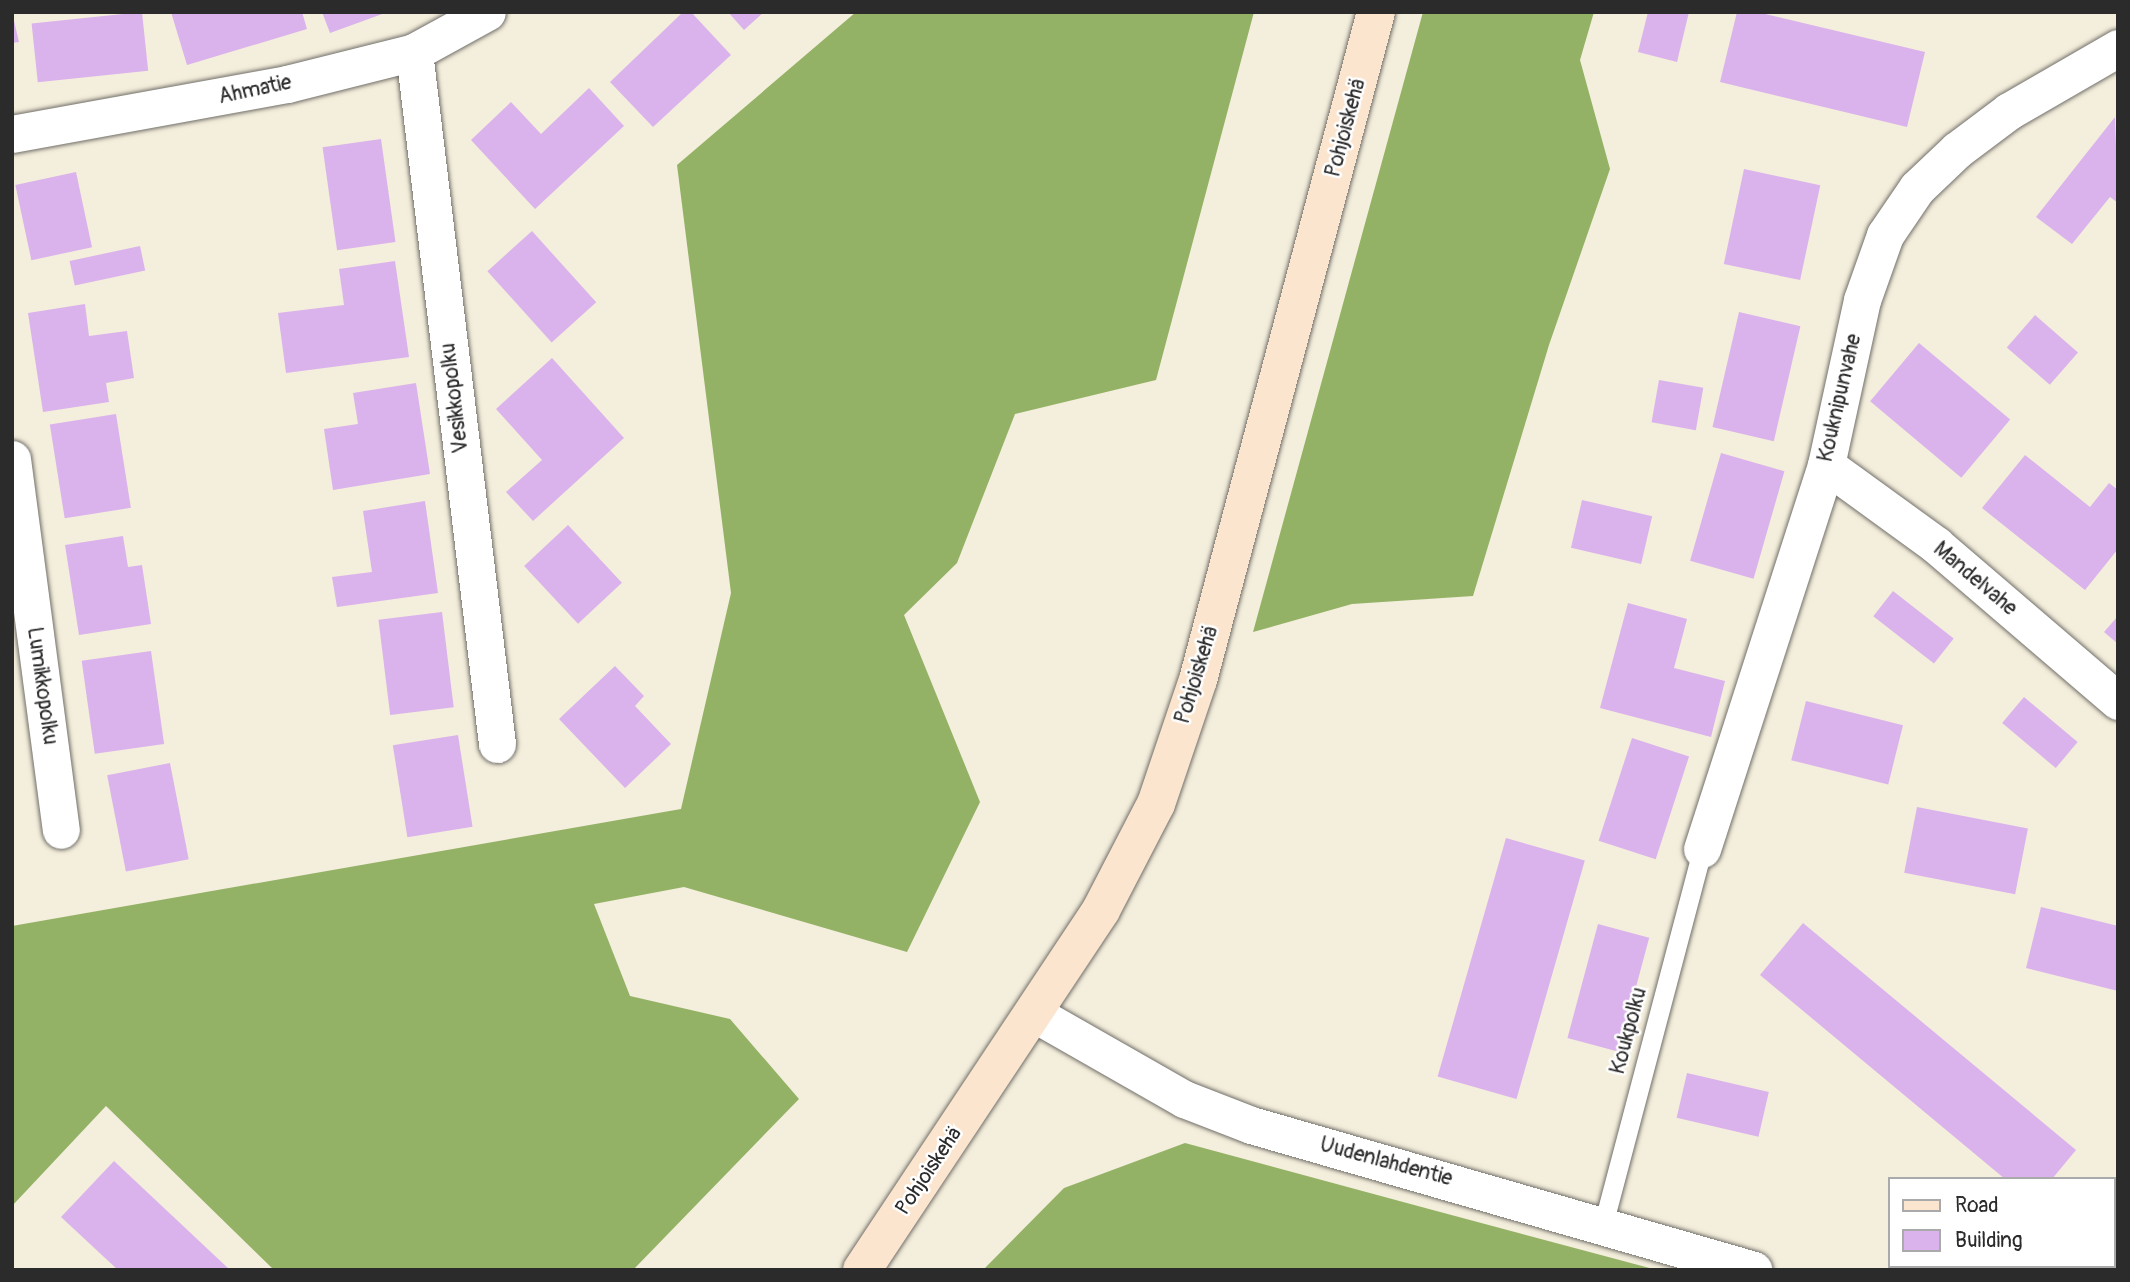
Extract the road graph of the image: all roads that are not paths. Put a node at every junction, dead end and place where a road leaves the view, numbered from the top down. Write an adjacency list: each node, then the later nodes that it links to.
1 (487, 12): 4 (street, Ahmatie)
2 (1376, 12): 12 (main road, Pohjoiskehä)
3 (2118, 48): 7 (street, Kouknipunvahe)
4 (414, 52): 5 (street, Ahmatie); 9 (street, Vesikkopolku)
5 (12, 134)
6 (12, 459): 10 (street, Lumikkopolku)
7 (1826, 465): 8 (street, Mandelvahe); 11 (street, Kouknipunvahe)
8 (2118, 701)
9 (497, 744)
10 (61, 830)
11 (1702, 849): 13 (lane, Koukpolku)
12 (1035, 1014): 13 (street, Uudenlahdentie); 14 (main road, Pohjoiskehä)
13 (1603, 1224): 15 (street, Uudenlahdentie)
14 (862, 1270)
15 (1754, 1270)

